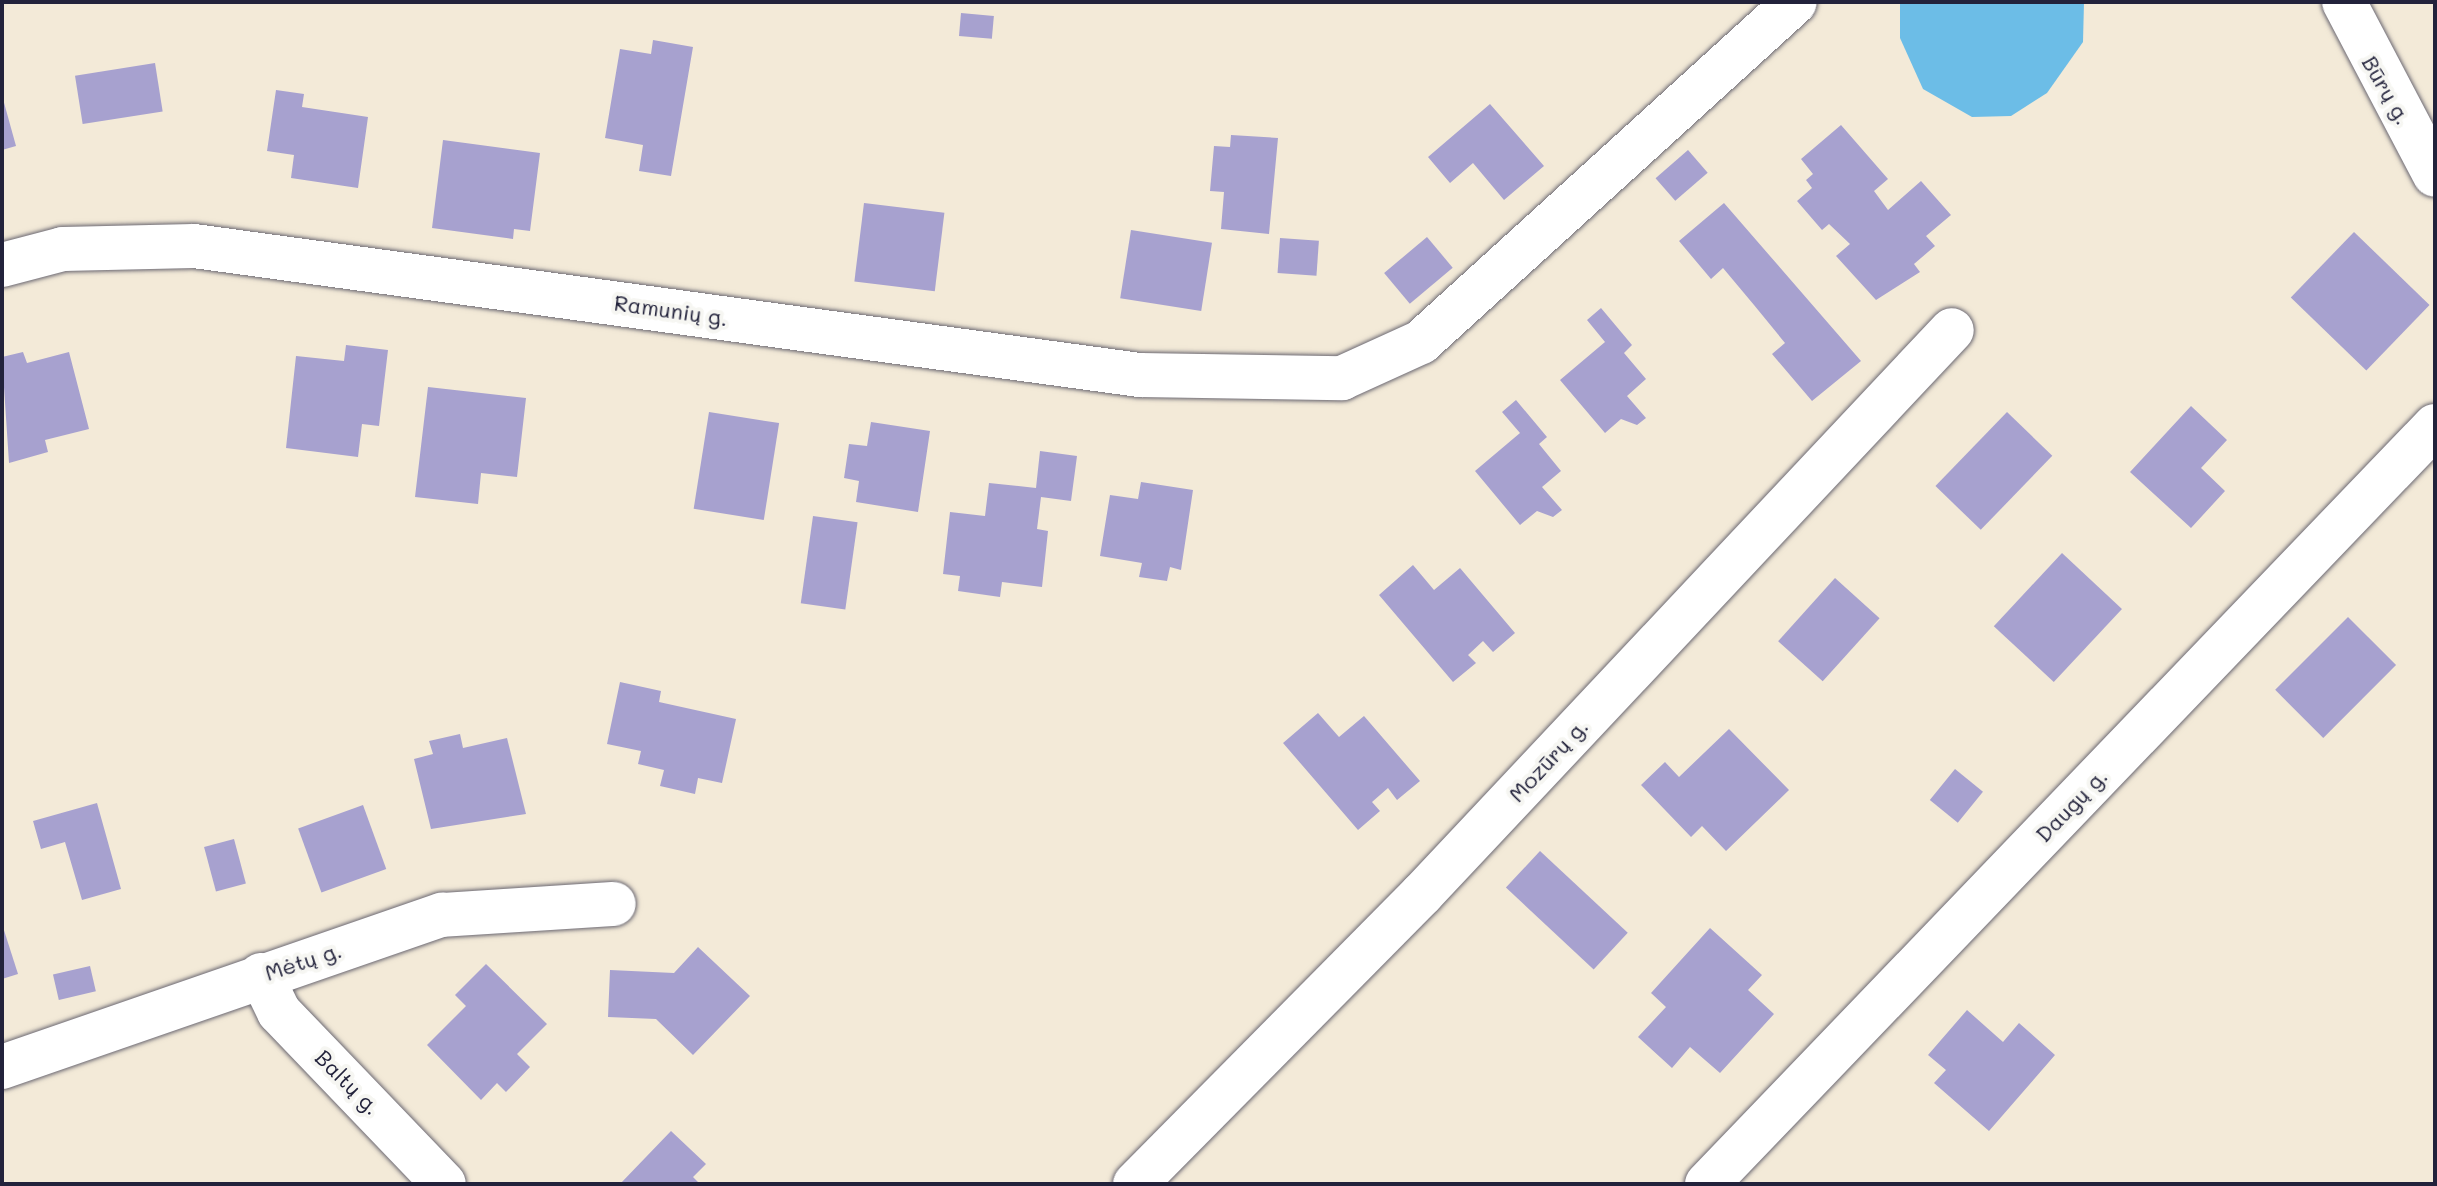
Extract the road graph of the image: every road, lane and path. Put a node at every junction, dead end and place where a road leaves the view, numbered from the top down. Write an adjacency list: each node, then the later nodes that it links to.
1 (1795, 2): 4 (street, Ramunių g.)
2 (2344, 2): 3 (street, Būrų g.)
3 (2435, 175)
4 (2, 265)
5 (1952, 330): 11 (street, Mozūrų g.)
6 (2435, 426): 12 (street, Daugų g.)
7 (614, 904): 8 (street, Mėtų g.)
8 (261, 975): 9 (street, Mėtų g.); 10 (street, Baltų g.)
9 (2, 1067)
10 (444, 1184)
11 (1135, 1184)
12 (1707, 1184)

